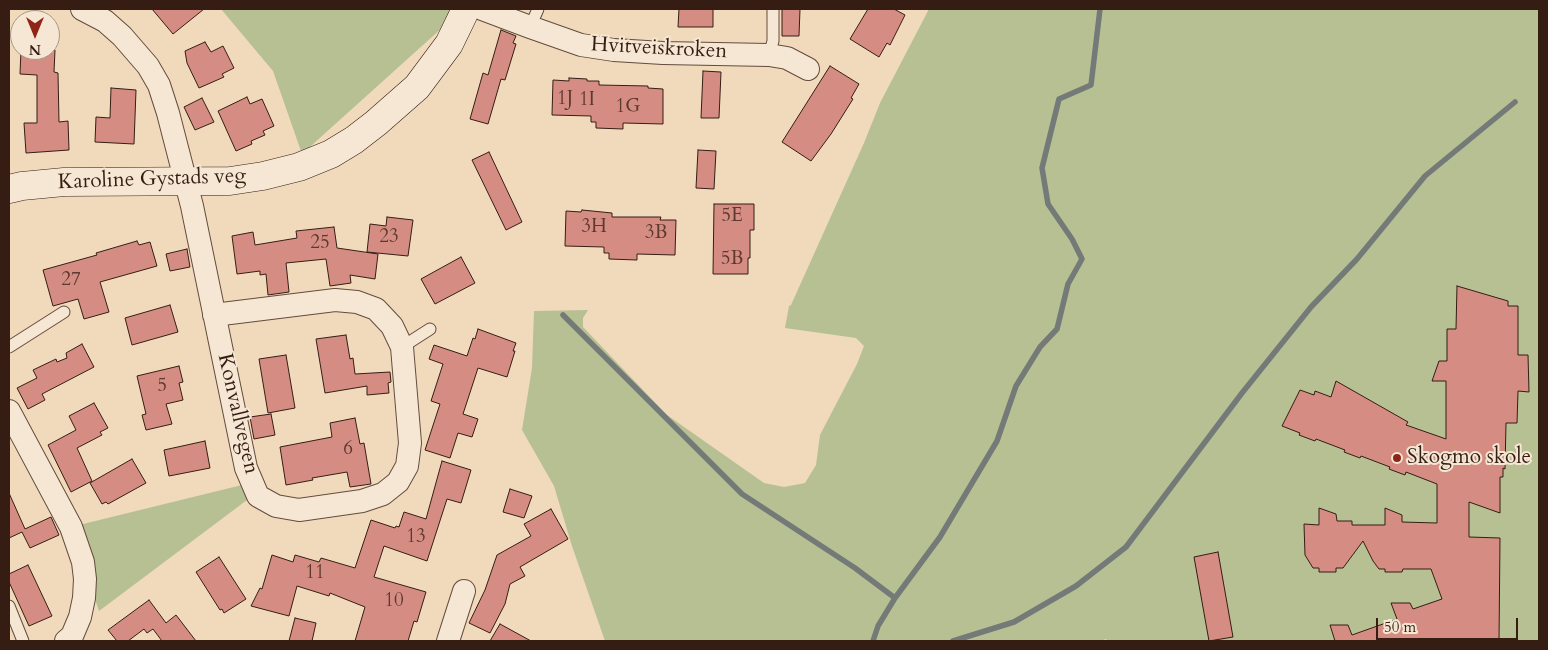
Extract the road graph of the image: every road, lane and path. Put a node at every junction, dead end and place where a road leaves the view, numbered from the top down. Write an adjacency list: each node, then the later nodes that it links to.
1 (82, 9): 8 (street, Konvallvegen)
2 (466, 9): 8 (street, Karoline Gystads veg)
3 (482, 9): 5 (street, Hvitveiskroken)
4 (773, 9): 6 (lane)
5 (534, 18): 6 (street, Hvitveiskroken)
6 (769, 55): 7 (street, Hvitveiskroken)
7 (808, 69)
8 (184, 182): 9 (street, Karoline Gystads veg); 11 (street, Konvallvegen)
9 (9, 189)
10 (64, 312): 13 (lane)
11 (214, 315): 14 (street, Konvallvegen); 14 (street, Konvallvegen)
12 (430, 329): 14 (lane)
13 (9, 347)
14 (402, 347)
15 (9, 411): 19 (street)
16 (464, 591): 20 (street)
17 (9, 606): 18 (lane)
18 (23, 641)
19 (66, 641)
20 (448, 641)

